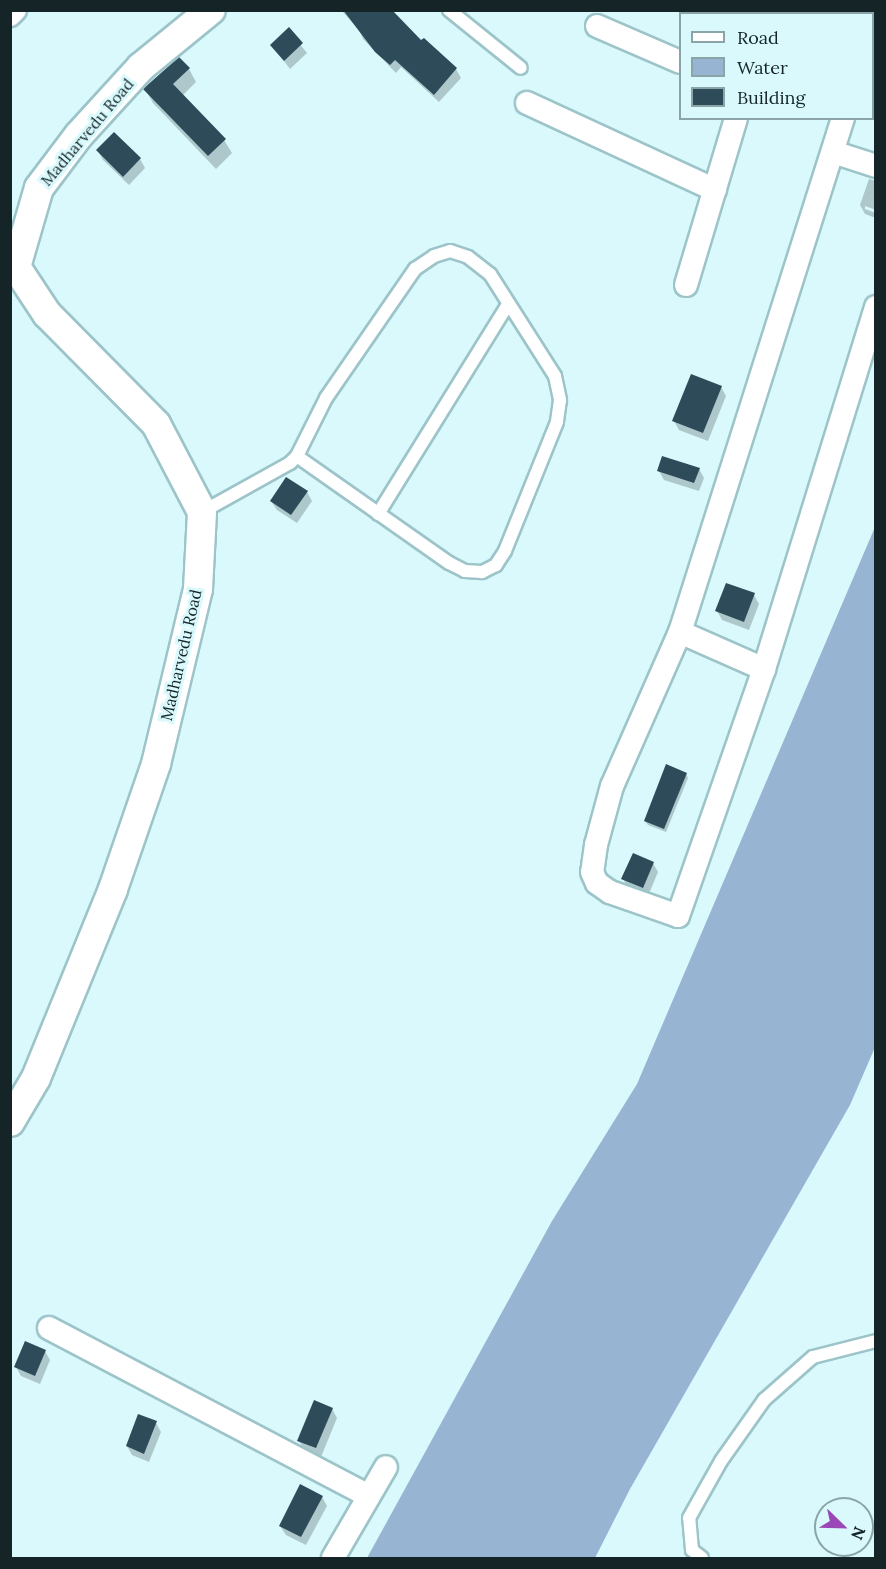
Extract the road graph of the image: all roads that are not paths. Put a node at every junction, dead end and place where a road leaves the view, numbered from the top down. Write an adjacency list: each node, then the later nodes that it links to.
1 (15, 10): 4 (street)
2 (212, 10): 14 (street, Madharvedu Road)
3 (449, 10): 7 (lane)
4 (10, 15)
5 (597, 26): 6 (street)
6 (679, 61)
7 (521, 68)
8 (527, 103): 13 (street)
9 (735, 120): 13 (street)
10 (842, 120): 11 (street)
11 (833, 152): 12 (street); 21 (street)
12 (876, 166)
13 (715, 190): 15 (street)
14 (13, 265): 19 (street, Madharvedu Road)
15 (686, 285)
16 (508, 304): 18 (lane); 20 (lane); 20 (lane)
17 (876, 307): 22 (street)
18 (297, 456): 19 (lane); 20 (lane)
19 (202, 512): 23 (street, Madharvedu Road)
20 (378, 514)
21 (680, 632): 22 (street); 22 (street)
22 (764, 669)
23 (10, 1122)
24 (49, 1328): 27 (street)
25 (876, 1341): 29 (lane)
26 (386, 1467): 27 (street)
27 (369, 1496): 28 (street)
28 (333, 1558)
29 (702, 1558)

